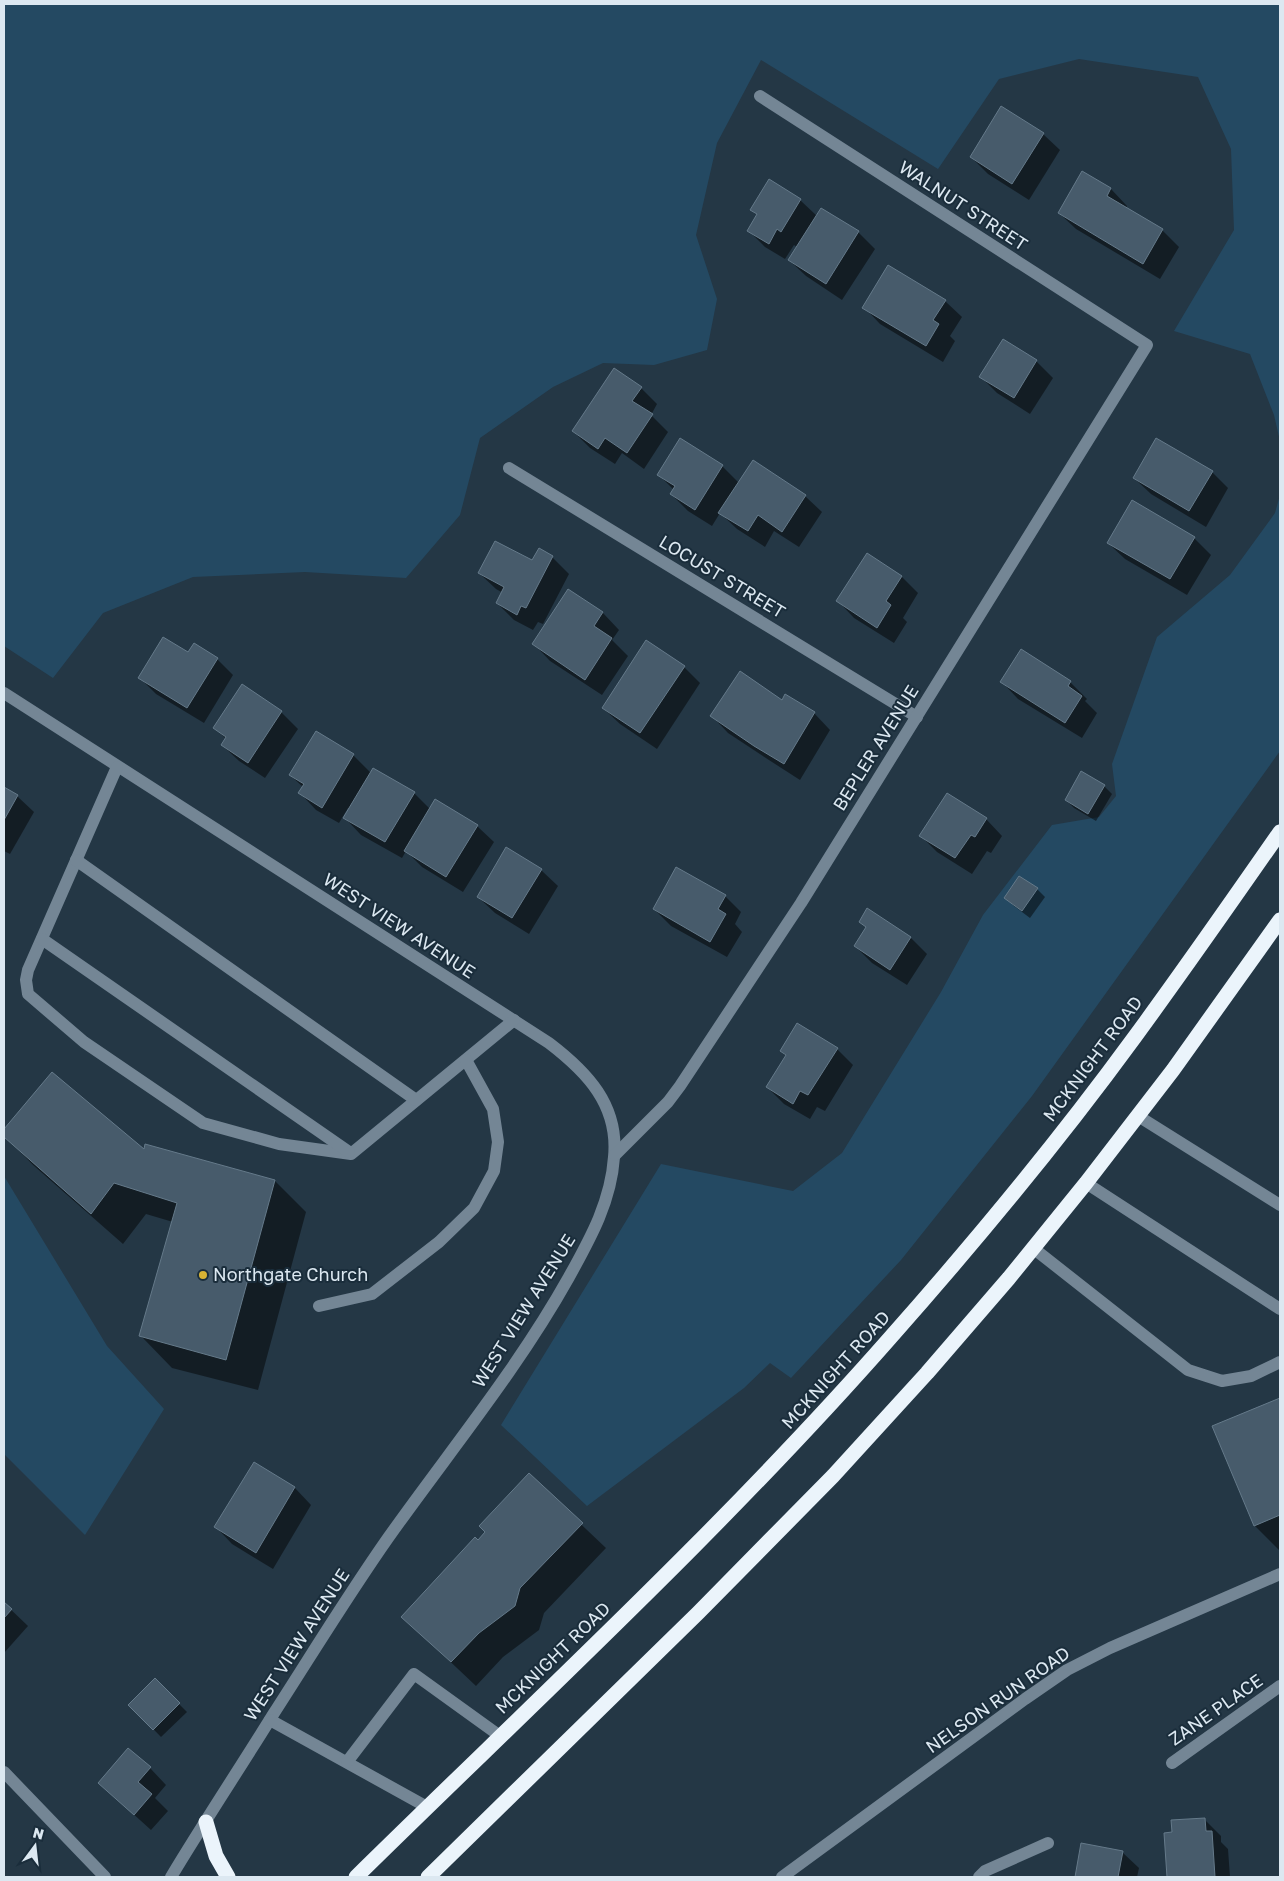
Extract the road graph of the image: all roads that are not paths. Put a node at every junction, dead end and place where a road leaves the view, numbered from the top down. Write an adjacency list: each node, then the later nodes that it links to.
1 (760, 96): 2 (street, WALNUT STREET)
2 (1147, 345): 5 (street, BEPLER AVENUE)
3 (509, 468): 5 (street, LOCUST STREET)
4 (4, 693): 6 (street, WEST VIEW AVENUE)
5 (916, 717): 16 (street, BEPLER AVENUE)
6 (117, 767): 8 (street); 11 (street, WEST VIEW AVENUE)
7 (1280, 832): 26 (highway, MCKNIGHT ROAD)
8 (76, 860): 10 (street); 13 (street)
9 (1280, 920): 14 (highway)
10 (42, 939): 15 (street); 15 (street)
11 (514, 1020): 12 (street); 16 (street, WEST VIEW AVENUE)
12 (466, 1060): 13 (street); 20 (street)
13 (416, 1100): 15 (street)
14 (1138, 1116): 17 (highway); 18 (street)
15 (351, 1154)
16 (615, 1155): 25 (street, WEST VIEW AVENUE)
17 (1086, 1183): 19 (highway); 21 (street)
18 (1280, 1205)
19 (1034, 1248): 22 (street); 37 (highway)
20 (319, 1306)
21 (1280, 1308)
22 (1280, 1362)
23 (1280, 1574): 38 (street, NELSON RUN ROAD)
24 (1280, 1686): 28 (street, ZANE PLACE)
25 (270, 1720): 27 (street); 31 (street, WEST VIEW AVENUE)
26 (500, 1736): 27 (street); 30 (highway, MCKNIGHT ROAD)
27 (347, 1762): 30 (street)
28 (1172, 1763)
29 (4, 1772): 33 (street)
30 (427, 1807): 36 (highway, MCKNIGHT ROAD)
31 (206, 1822): 34 (street, WEST VIEW AVENUE); 35 (highway)
32 (1048, 1843): 39 (street)
33 (105, 1877)
34 (171, 1877)
35 (228, 1877)
36 (356, 1877)
37 (428, 1877)
38 (782, 1877)
39 (979, 1877)

